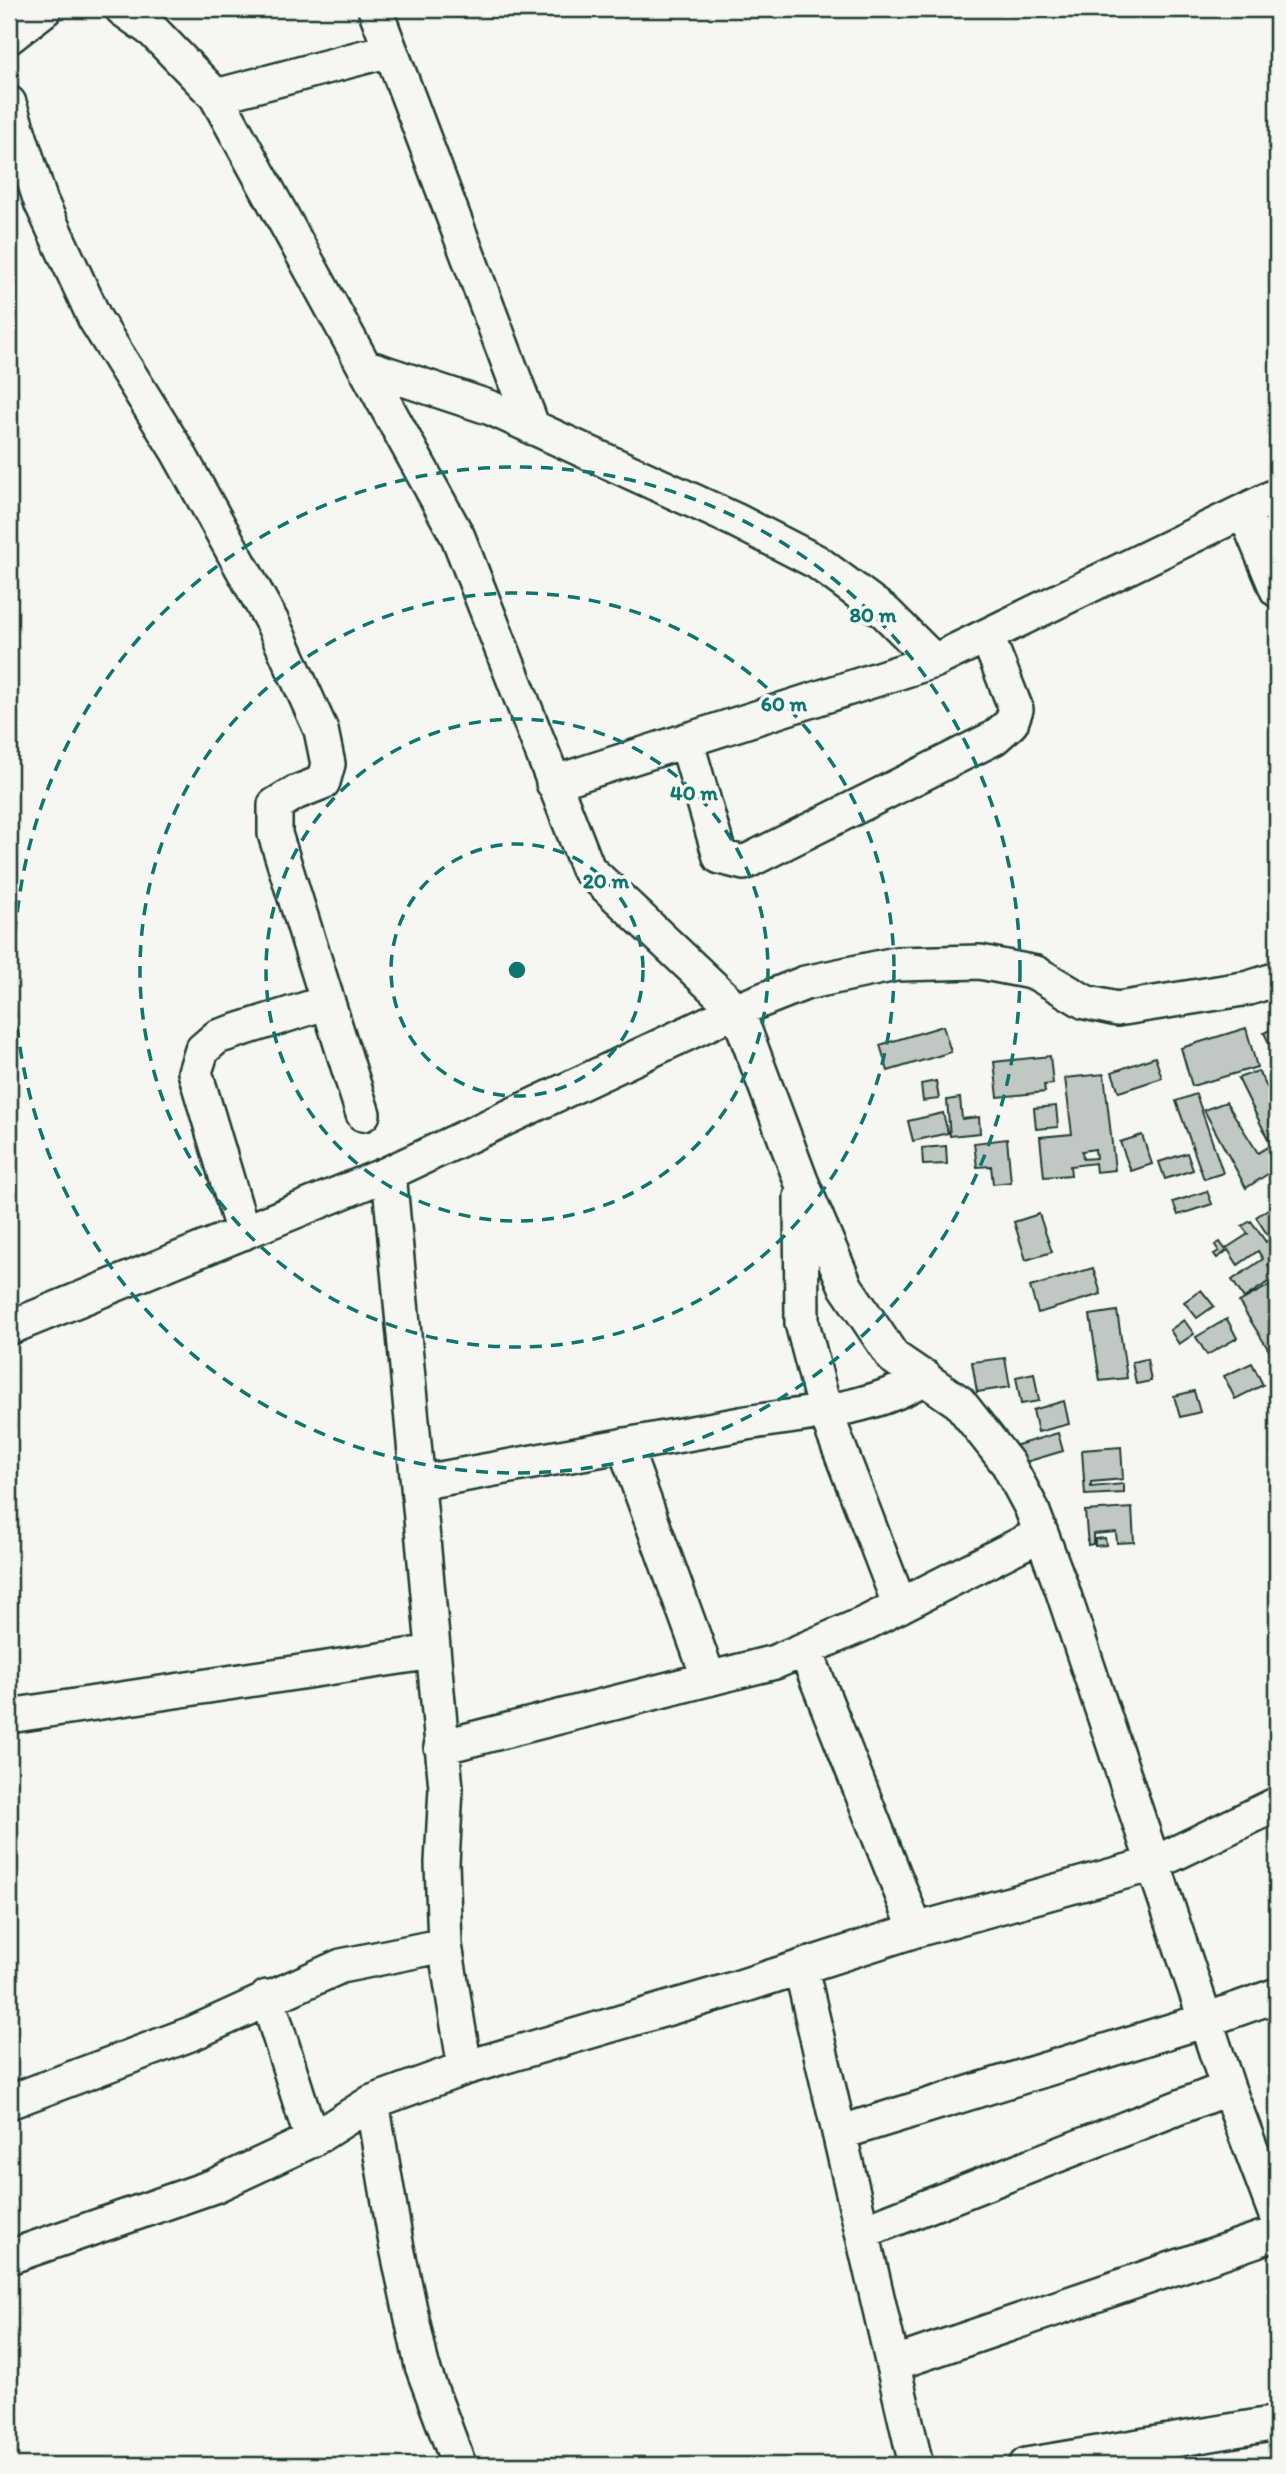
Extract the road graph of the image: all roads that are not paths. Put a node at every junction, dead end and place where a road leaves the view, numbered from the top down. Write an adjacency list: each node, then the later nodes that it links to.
1 (45, 9): 4 (street)
2 (122, 9): 6 (street)
3 (374, 9): 5 (street)
4 (9, 37)
5 (390, 50): 6 (street); 9 (street)
6 (216, 96): 8 (street)
7 (9, 103): 18 (street)
8 (364, 366): 9 (street); 16 (street)
9 (533, 428): 14 (street)
10 (1277, 495): 11 (street)
11 (1244, 511): 12 (street); 13 (street)
12 (1277, 590)
13 (987, 636): 14 (street); 15 (street)
14 (934, 661): 15 (street)
15 (686, 740): 16 (street)
16 (553, 783): 19 (street)
17 (1277, 979): 19 (street)
18 (328, 1002): 20 (street); 23 (street)
19 (737, 1010): 21 (street); 22 (street)
20 (363, 1114)
21 (389, 1173): 23 (street); 28 (street)
22 (801, 1181): 25 (street); 26 (street)
23 (243, 1233): 24 (street)
24 (9, 1328)
25 (925, 1377): 26 (street); 29 (street)
26 (825, 1410): 27 (street); 30 (street)
27 (624, 1445): 28 (street); 33 (street)
28 (418, 1483): 32 (street)
29 (1041, 1534): 30 (street); 37 (street)
30 (900, 1606): 31 (street)
31 (805, 1649): 33 (street); 38 (street)
32 (433, 1652): 34 (street); 35 (street)
33 (709, 1679): 35 (street)
34 (9, 1716)
35 (441, 1746): 39 (street)
36 (1277, 1804): 37 (street)
37 (1153, 1864): 38 (street); 43 (street)
38 (916, 1930): 40 (street)
39 (445, 1945): 42 (street); 44 (street)
40 (801, 1968): 44 (street); 48 (street)
41 (1277, 1995): 43 (street)
42 (267, 1997): 46 (street); 49 (street)
43 (1206, 2020): 45 (street); 48 (street)
44 (465, 2068): 47 (street)
45 (1228, 2088): 50 (street); 52 (street)
46 (9, 2102)
47 (372, 2102): 49 (street); 57 (street)
48 (839, 2133): 52 (street)
49 (312, 2140): 54 (street)
50 (1266, 2159): 51 (street)
51 (1277, 2218)
52 (862, 2232): 55 (street)
53 (1277, 2233): 55 (street)
54 (9, 2257)
55 (893, 2364): 58 (street)
56 (1277, 2423): 59 (street)
57 (458, 2465)
58 (916, 2465)
59 (1026, 2465)

